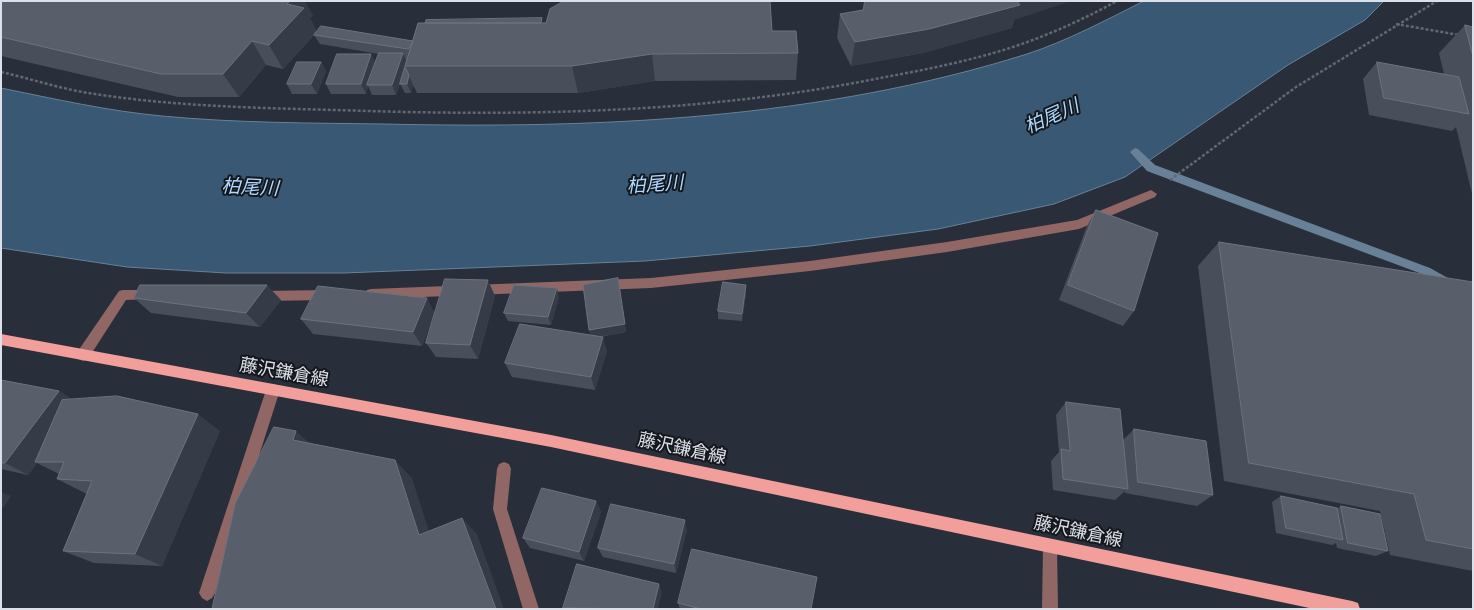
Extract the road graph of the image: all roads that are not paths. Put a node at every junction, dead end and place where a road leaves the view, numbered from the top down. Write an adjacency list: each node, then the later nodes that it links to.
1 (1151, 194): 2 (lane)
2 (360, 294)
3 (341, 295): 5 (lane)
4 (161, 296): 7 (lane)
5 (247, 296)
6 (1, 339): 7 (main road, 藤沢鎌倉線)
7 (83, 355): 8 (main road, 藤沢鎌倉線)
8 (272, 390): 10 (main road, 藤沢鎌倉線); 11 (lane)
9 (504, 470): 12 (lane)
10 (1050, 546): 13 (lane); 14 (main road, 藤沢鎌倉線)
11 (208, 593)
12 (531, 609)
13 (1050, 609)
14 (1352, 609)

